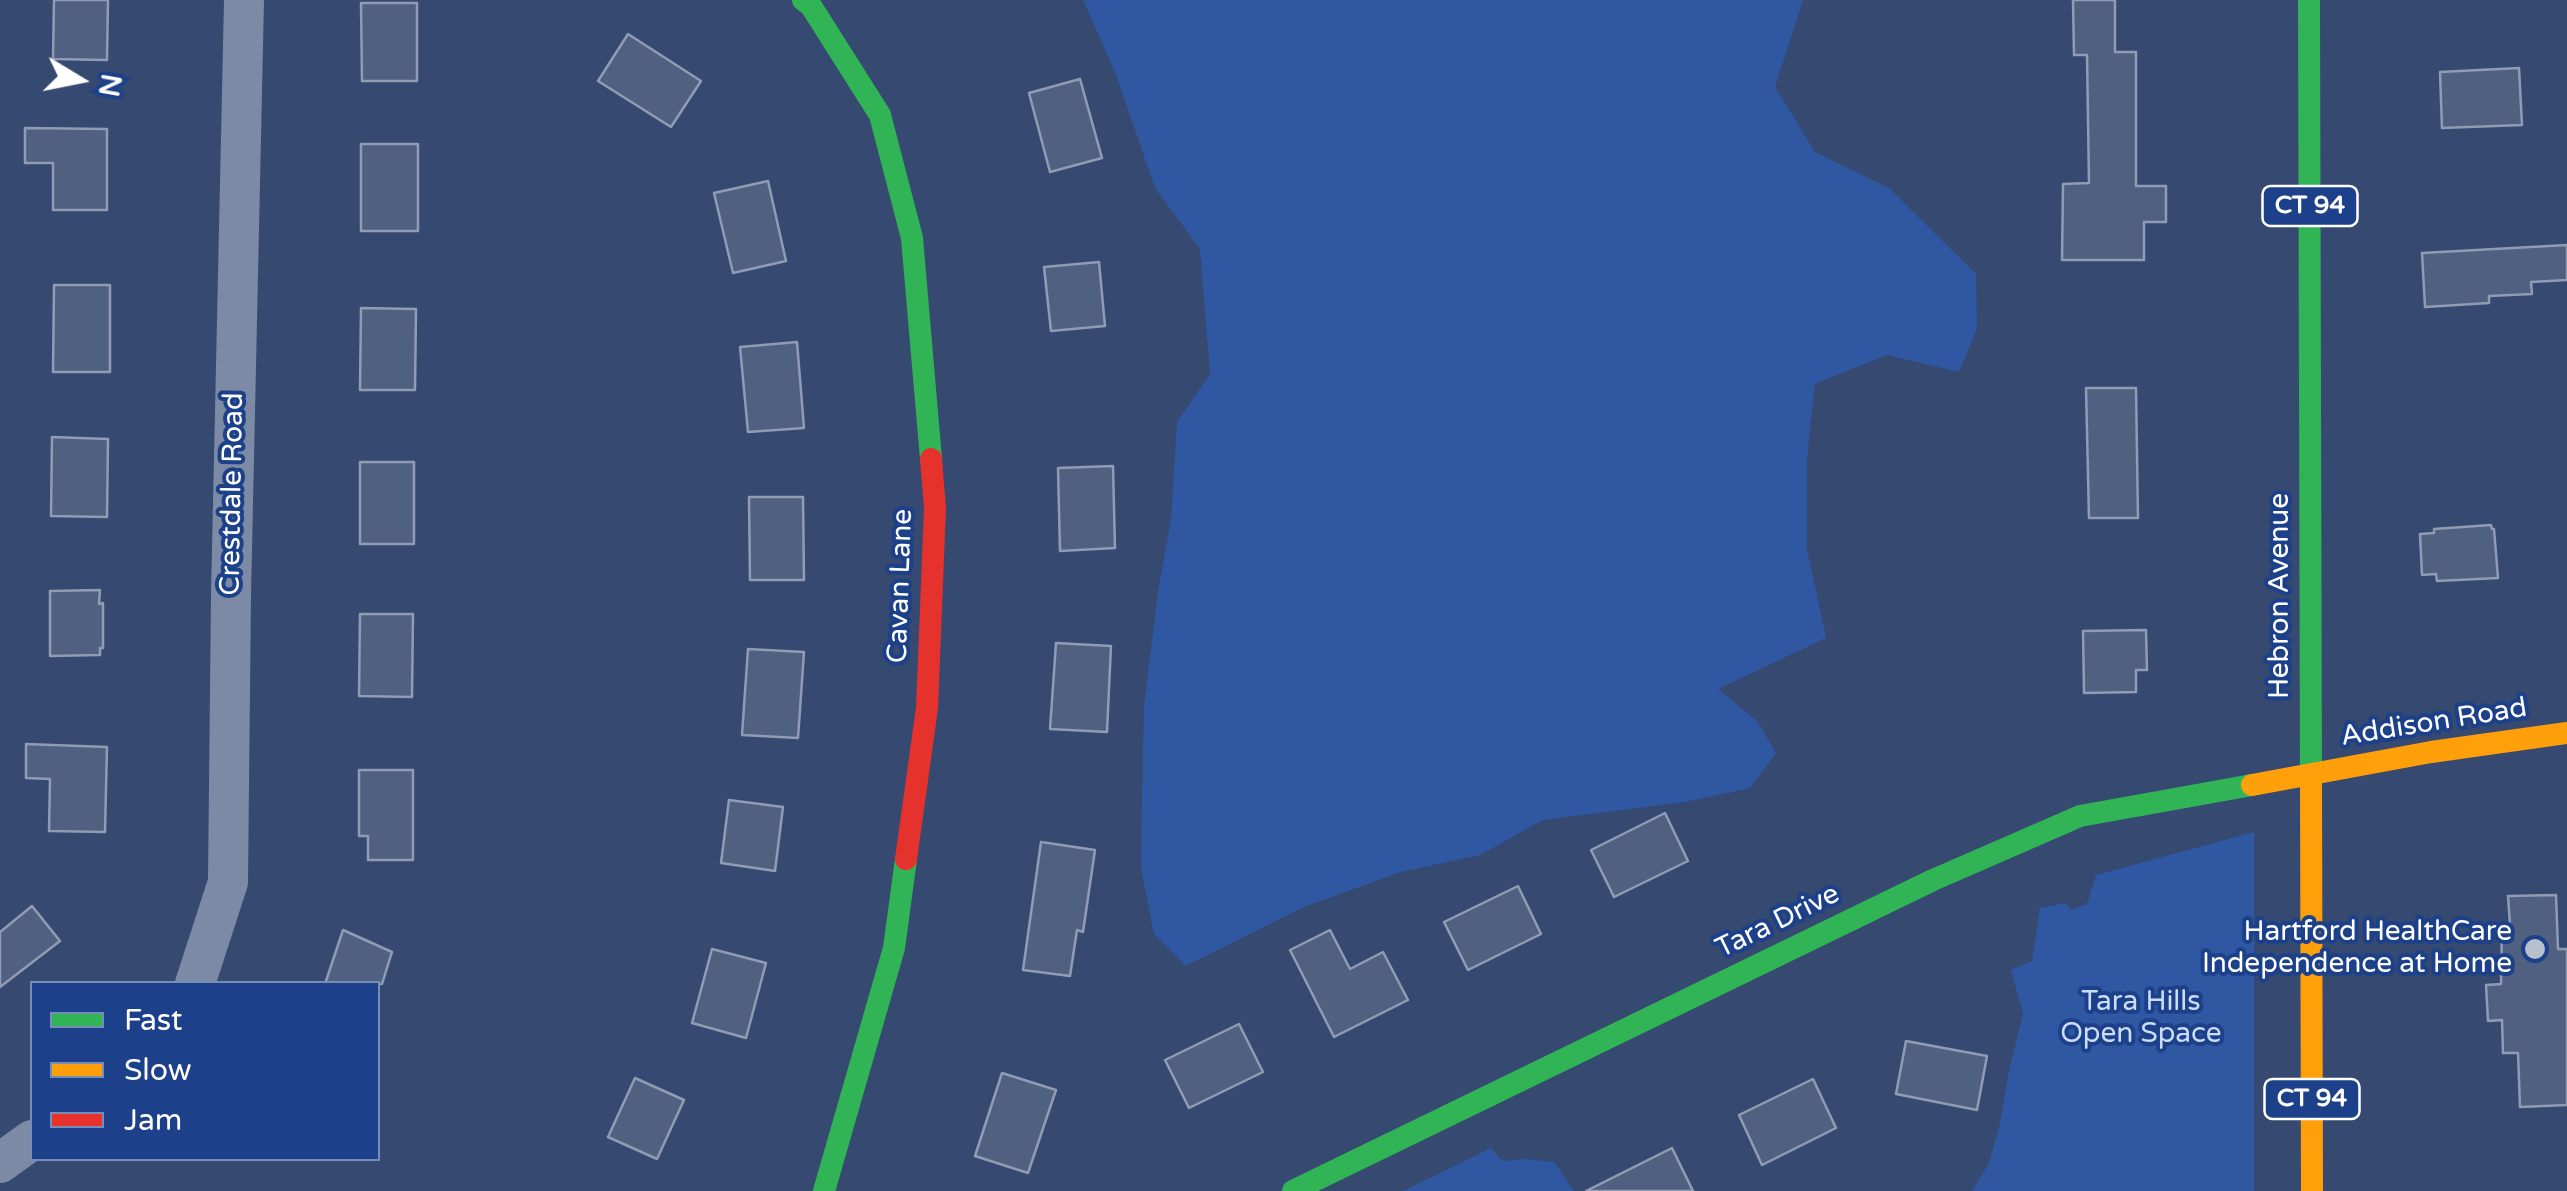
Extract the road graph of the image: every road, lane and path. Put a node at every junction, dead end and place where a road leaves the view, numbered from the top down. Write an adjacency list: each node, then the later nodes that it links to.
1 (244, 0): 6 (street, Crestdale Road)
2 (804, 0): 9 (street, Cavan Lane)
3 (2309, 0): 5 (street, Hebron Avenue / CT 94)
4 (2567, 733): 5 (street, Addison Road)
5 (2312, 774): 10 (street, Tara Drive); 11 (street, Hebron Avenue / CT 94)
6 (197, 981)
7 (30, 1141): 8 (street)
8 (0, 1163)
9 (824, 1191)
10 (1294, 1191)
11 (2312, 1191)

